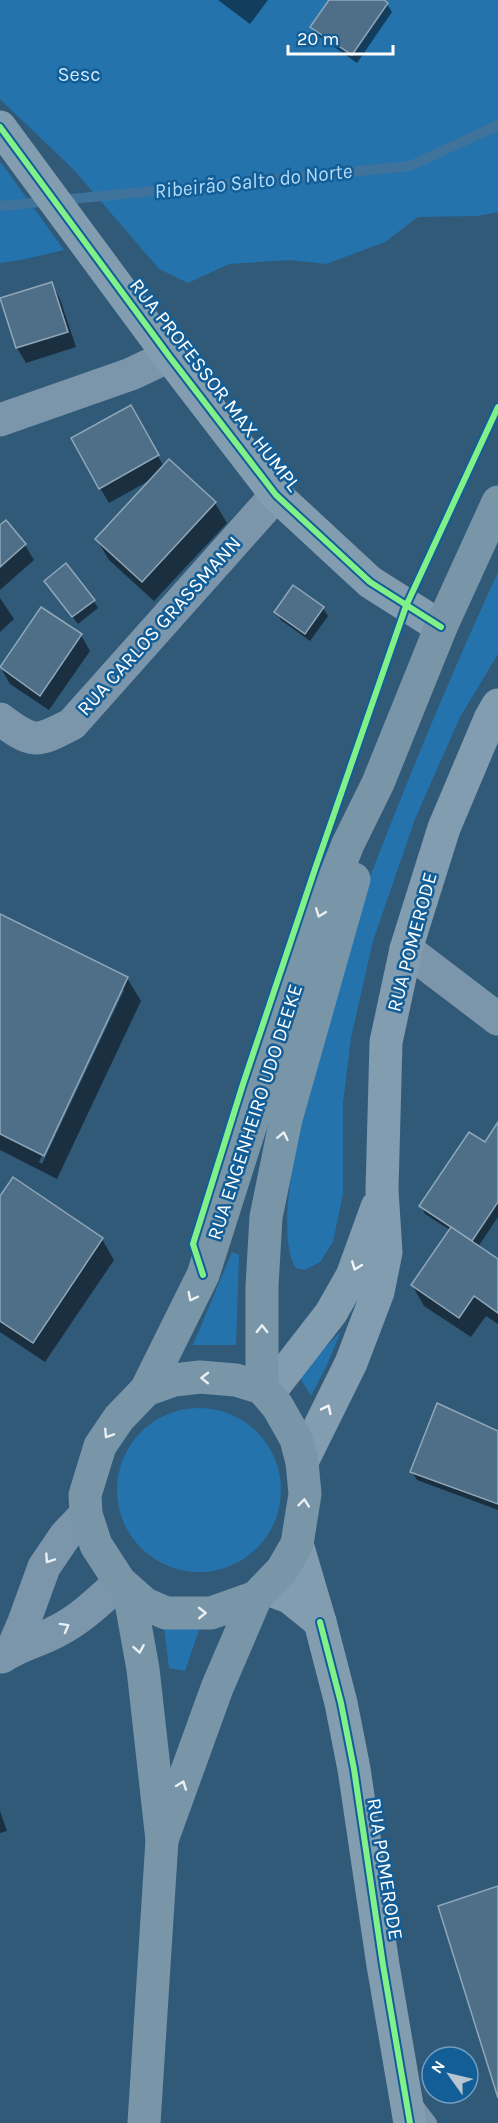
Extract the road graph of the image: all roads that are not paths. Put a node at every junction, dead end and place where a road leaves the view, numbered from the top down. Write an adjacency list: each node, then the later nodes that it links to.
1 (3, 130): 2 (street, RUA PROFESSOR MAX HUMPL)
2 (169, 356): 3 (street); 4 (street, RUA PROFESSOR MAX HUMPL)
3 (0, 420)
4 (276, 495): 6 (street, RUA PROFESSOR MAX HUMPL); 8 (street, RUA CARLOS GRASSMANN)
5 (498, 502): 6 (main road, RUA ENGENHEIRO UDO DEEKE)
6 (441, 627): 9 (main road, RUA ENGENHEIRO UDO DEEKE)
7 (498, 705): 10 (street, RUA POMERODE)
8 (0, 719)
9 (378, 783): 13 (main road, RUA ENGENHEIRO UDO DEEKE, one-way to 13); 14 (main road, RUA ENGENHEIRO UDO DEEKE, one-way to 9)
10 (406, 949): 11 (street); 12 (street, RUA POMERODE)
11 (498, 1019)
12 (381, 1191): 14 (street, RUA POMERODE, one-way to 14); 15 (street, RUA POMERODE, one-way to 12)
13 (146, 1390): 14 (main road, one-way to 13); 16 (main road, RUA ENGENHEIRO UDO DEEKE, one-way to 16)
14 (265, 1390): 15 (main road, RUA ENGENHEIRO UDO DEEKE)
15 (302, 1462): 17 (main road, RUA ENGENHEIRO UDO DEEKE, one-way to 15)
16 (86, 1514): 18 (main road, RUA ENGENHEIRO UDO DEEKE); 21 (street, one-way to 21)
17 (297, 1544): 19 (main road, RUA ENGENHEIRO UDO DEEKE); 20 (street, RUA POMERODE)
18 (124, 1587): 19 (main road, one-way to 19); 21 (street, one-way to 18); 22 (main road, RUA ENGENHEIRO UDO DEEKE, one-way to 22)
19 (260, 1593): 20 (street); 22 (main road, RUA ENGENHEIRO UDO DEEKE, one-way to 19)
20 (320, 1622): 23 (street, RUA POMERODE)
21 (6, 1654)
22 (162, 1840): 24 (main road, RUA ENGENHEIRO UDO DEEKE)
23 (408, 2107): 25 (lane)
24 (144, 2123)
25 (429, 2123)

